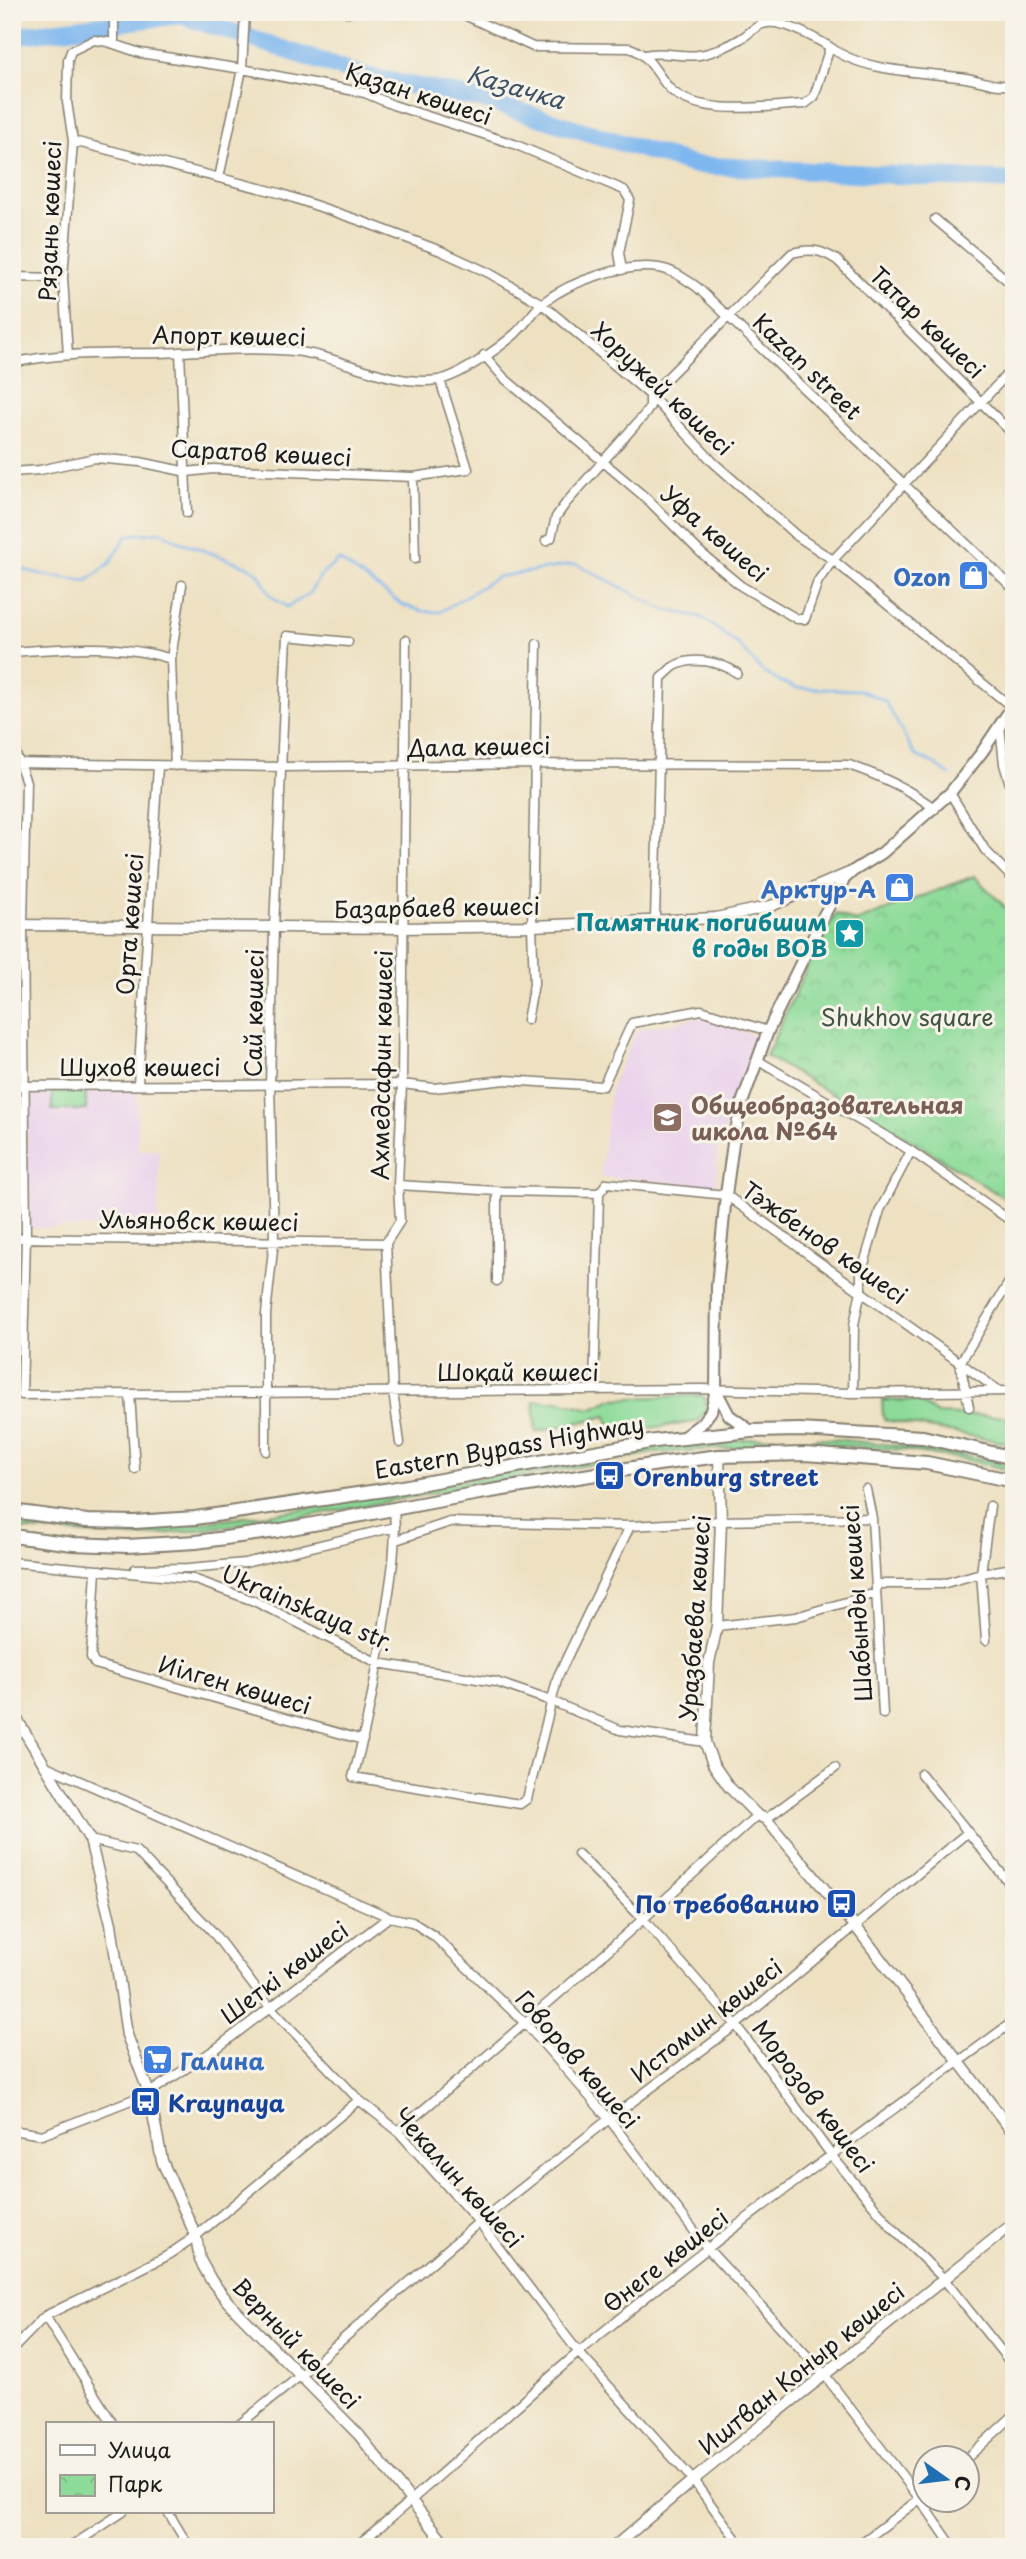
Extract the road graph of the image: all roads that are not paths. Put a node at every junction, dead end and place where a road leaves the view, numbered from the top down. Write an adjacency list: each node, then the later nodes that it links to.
1 (114, 12): 4 (street)
2 (244, 12): 7 (street)
3 (458, 12): 6 (street)
4 (114, 40): 7 (street, Қазан көшесі); 9 (street, Рязань көшесі)
5 (830, 47): 6 (street); 6 (street); 8 (street)
6 (645, 55)
7 (242, 66): 10 (street); 12 (street, Қазан көшесі)
8 (1014, 84)
9 (73, 141): 10 (street, Хоружей көшесі); 14 (street, Рязань көшесі)
10 (219, 178): 16 (street, Хоружей көшесі)
11 (935, 219): 15 (street)
12 (622, 270): 16 (street, Kazan street); 17 (street, Kazan street)
13 (12, 278): 14 (street)
14 (63, 278): 19 (street, Рязань көшесі)
15 (1014, 286)
16 (541, 304): 20 (street, Апорт көшесі); 24 (street, Хоружей көшесі)
17 (729, 317): 24 (street); 25 (street, Татар көшесі); 31 (street, Kazan street)
18 (180, 352): 19 (street, Апорт көшесі); 23 (street, Апорт көшесі); 29 (street)
19 (68, 355): 21 (street, Апорт көшесі)
20 (484, 355): 23 (street, Апорт көшесі); 27 (street, Уфа көшесі)
21 (12, 363)
22 (1014, 368): 25 (street, Уфа көшесі)
23 (440, 380): 30 (street, Саратов көшесі)
24 (650, 395): 27 (street); 35 (street, Хоружей көшесі)
25 (981, 401): 26 (street, Татар көшесі); 31 (street, Уфа көшесі)
26 (1014, 435)
27 (602, 461): 33 (street); 35 (street, Уфа көшесі)
28 (12, 472): 29 (street, Саратов көшесі)
29 (187, 472): 30 (street, Саратов көшесі); 32 (street)
30 (413, 477): 34 (street)
31 (904, 483): 35 (street, Уфа көшесі); 37 (street, Kazan street)
32 (187, 513)
33 (546, 541)
34 (415, 559)
35 (833, 560): 44 (street, Хоружей көшесі)
36 (182, 585): 42 (street)
37 (1014, 589)
38 (406, 640): 53 (street, Ахмедсафин көшесі)
39 (348, 642): 52 (street, Сай көшесі)
40 (537, 645): 48 (street)
41 (12, 652): 42 (street)
42 (171, 659): 51 (street)
43 (737, 673): 49 (street)
44 (1013, 706): 45 (main road)
45 (1000, 726): 54 (main road); 55 (street)
46 (12, 736): 47 (street)
47 (16, 763): 50 (street, Дала көшесі); 60 (street)
48 (534, 764): 49 (street, Дала көшесі); 53 (street, Дала көшесі); 62 (street)
49 (660, 765): 56 (street, Дала көшесі); 59 (street)
50 (158, 766): 51 (street, Дала көшесі); 61 (street, Орта көшесі)
51 (175, 766): 52 (street, Дала көшесі)
52 (282, 767): 53 (street, Дала көшесі); 63 (street, Сай көшесі)
53 (406, 767): 64 (street, Ахмедсафин көшесі)
54 (950, 793): 56 (main road); 58 (street)
55 (1014, 798)
56 (934, 809): 57 (main road)
57 (853, 871): 59 (street, Базарбаев көшесі); 66 (main road)
58 (1014, 880)
59 (655, 921): 62 (street, Базарбаев көшесі)
60 (17, 925): 61 (street, Базарбаев көшесі); 70 (street)
61 (149, 926): 63 (street, Базарбаев көшесі); 68 (street, Орта көшесі)
62 (532, 926): 64 (street, Базарбаев көшесі); 65 (street)
63 (274, 928): 64 (street, Базарбаев көшесі); 72 (street, Сай көшесі)
64 (402, 928): 69 (street, Ахмедсафин көшесі)
65 (527, 1020)
66 (768, 1031): 67 (main road); 69 (street, Шухов көшесі)
67 (757, 1060): 73 (street); 77 (main road)
68 (138, 1083): 70 (street, Шухов көшесі); 72 (street, Шухов көшесі)
69 (402, 1084): 72 (street, Шухов көшесі); 74 (street, Ахмедсафин көшесі)
70 (23, 1085): 71 (street, Шухов көшесі); 79 (street)
71 (12, 1086)
72 (270, 1086): 81 (street, Сай көшесі)
73 (911, 1151): 78 (street); 85 (street)
74 (398, 1185): 75 (street); 82 (street, Ахмедсафин көшесі)
75 (497, 1191): 76 (street); 84 (street)
76 (599, 1193): 77 (street, Тәжбенов көшесі); 91 (street)
77 (726, 1195): 85 (street, Тәжбенов көшесі); 87 (main road)
78 (1014, 1223)
79 (26, 1237): 80 (street, Ульяновск көшесі); 81 (street, Ульяновск көшесі); 95 (street, Шоқай көшесі)
80 (12, 1238)
81 (274, 1240): 82 (street, Ульяновск көшесі); 93 (street, Сай көшесі)
82 (386, 1243): 90 (street, Ахмедсафин көшесі)
83 (1014, 1275): 86 (street)
84 (496, 1282)
85 (861, 1290): 86 (street, Тәжбенов көшесі); 94 (street)
86 (960, 1363): 88 (street); 89 (street, Тәжбенов көшесі)
87 (716, 1390): 91 (street, Шоқай көшесі); 94 (street, Шоқай көшесі); 97 (main road); 98 (main road)
88 (965, 1390): 89 (street, Шоқай көшесі); 94 (street, Шоқай көшесі); 96 (street)
89 (998, 1390): 92 (street, Шоқай көшесі)
90 (393, 1391): 91 (street, Шоқай көшесі); 93 (street, Шоқай көшесі); 99 (street, Ахмедсафин көшесі)
91 (594, 1391)
92 (1014, 1391)
93 (268, 1393): 95 (street, Шоқай көшесі); 100 (street, Сай көшесі)
94 (853, 1393)
95 (130, 1394): 103 (street)
96 (969, 1406)
97 (751, 1431): 98 (main road, Eastern Bypass Highway); 102 (main road, Eastern Bypass Highway)
98 (682, 1438): 108 (main road, Eastern Bypass Highway)
99 (400, 1443)
100 (266, 1451)
101 (719, 1456): 104 (main road, Eastern Bypass Highway); 107 (main road, Eastern Bypass Highway); 110 (street, Уразбаева көшесі)
102 (1014, 1458)
103 (135, 1469)
104 (1014, 1481)
105 (866, 1489): 109 (street, Шабынды көшесі)
106 (990, 1506): 118 (street)
107 (394, 1509): 112 (street); 113 (main road, Eastern Bypass Highway)
108 (12, 1511)
109 (872, 1518): 110 (street); 119 (street, Шабынды көшесі)
110 (721, 1521): 111 (street); 120 (street, Уразбаева көшесі)
111 (630, 1526): 114 (street); 123 (street)
112 (395, 1527): 114 (street); 117 (street)
113 (12, 1536)
114 (396, 1540): 122 (street)
115 (12, 1562): 117 (street, Ukrainskaya str.)
116 (1014, 1568): 118 (street)
117 (96, 1570): 122 (street, Ukrainskaya str.); 126 (street, Иілген көшесі)
118 (981, 1573): 119 (street); 121 (street)
119 (876, 1589): 120 (street); 125 (street, Шабынды көшесі)
120 (717, 1626): 127 (street, Уразбаева көшесі)
121 (986, 1640)
122 (378, 1663): 123 (street, Ukrainskaya str.); 126 (street)
123 (551, 1701): 126 (street); 127 (street, Ukrainskaya str.)
124 (12, 1711): 128 (street, Верный көшесі)
125 (883, 1714)
126 (363, 1740)
127 (705, 1742): 131 (street, Уразбаева көшесі)
128 (43, 1765): 133 (street, Верный көшесі); 136 (street, Говоров көшесі)
129 (835, 1768): 131 (street)
130 (921, 1774): 132 (street)
131 (761, 1817): 137 (street); 138 (street, Уразбаева көшесі)
132 (968, 1832): 135 (street); 138 (street, Истомин көшесі)
133 (90, 1840): 139 (street, Чекалин көшесі); 144 (street, Верный көшесі)
134 (578, 1854): 137 (street, Морозов көшесі)
135 (1014, 1889)
136 (388, 1917): 139 (street, Шеткі көшесі); 141 (street, Говоров көшесі)
137 (644, 1920): 141 (street); 142 (street, Морозов көшесі)
138 (856, 1927): 142 (street, Истомин көшесі); 143 (street, Уразбаева көшесі)
139 (269, 2007): 144 (street, Шеткі көшесі); 145 (street, Чекалин көшесі)
140 (1014, 2021): 143 (street, Өнеге көшесі)
141 (526, 2024): 146 (street, Говоров көшесі); 148 (street)
142 (736, 2025): 146 (street, Истомин көшесі); 150 (street, Морозов көшесі)
143 (957, 2062): 149 (street, Уразбаева көшесі); 150 (street, Өнеге көшесі)
144 (149, 2093): 147 (street, Шеткі көшесі); 153 (street, Верный көшесі)
145 (359, 2100): 148 (street, Чекалин көшесі); 153 (street)
146 (609, 2119): 151 (street, Истомин көшесі); 154 (street, Говоров көшесі)
147 (12, 2130)
148 (398, 2131): 151 (street, Чекалин көшесі)
149 (1014, 2134)
150 (832, 2156): 154 (street, Өнеге көшесі); 155 (street, Морозов көшесі)
151 (480, 2222): 158 (street, Чекалин көшесі); 161 (street, Истомин көшесі)
152 (1014, 2223): 155 (street, Иштван Коныр көшесі)
153 (196, 2236): 156 (street); 161 (street, Верный көшесі)
154 (708, 2249): 158 (street, Өнеге көшесі); 160 (street, Говоров көшесі)
155 (943, 2278): 159 (street, Морозов көшесі); 160 (street, Иштван Коныр көшесі)
156 (45, 2316): 157 (street); 163 (street)
157 (12, 2350)
158 (579, 2353): 166 (street, Чекалин көшесі); 168 (street, Өнеге көшесі)
159 (1014, 2367)
160 (824, 2374): 166 (street, Иштван Коныр көшесі); 167 (street, Говоров көшесі)
161 (300, 2376): 164 (street, Истомин көшесі); 168 (street, Верный көшесі)
162 (1014, 2415): 165 (street)
163 (112, 2422)
164 (242, 2422)
165 (981, 2445)
166 (693, 2480): 177 (street, Иштван Коныр көшесі); 178 (street, Чекалин көшесі)
167 (911, 2483)
168 (413, 2501): 175 (street, Өнеге көшесі); 176 (street, Верный көшесі)
169 (911, 2505): 179 (street)
170 (120, 2514): 173 (street)
171 (169, 2514): 174 (street)
172 (933, 2514): 180 (street, Говоров көшесі)
173 (70, 2547)
174 (189, 2547)
175 (355, 2547)
176 (448, 2547)
177 (614, 2547)
178 (742, 2547)
179 (856, 2547)
180 (953, 2547)

